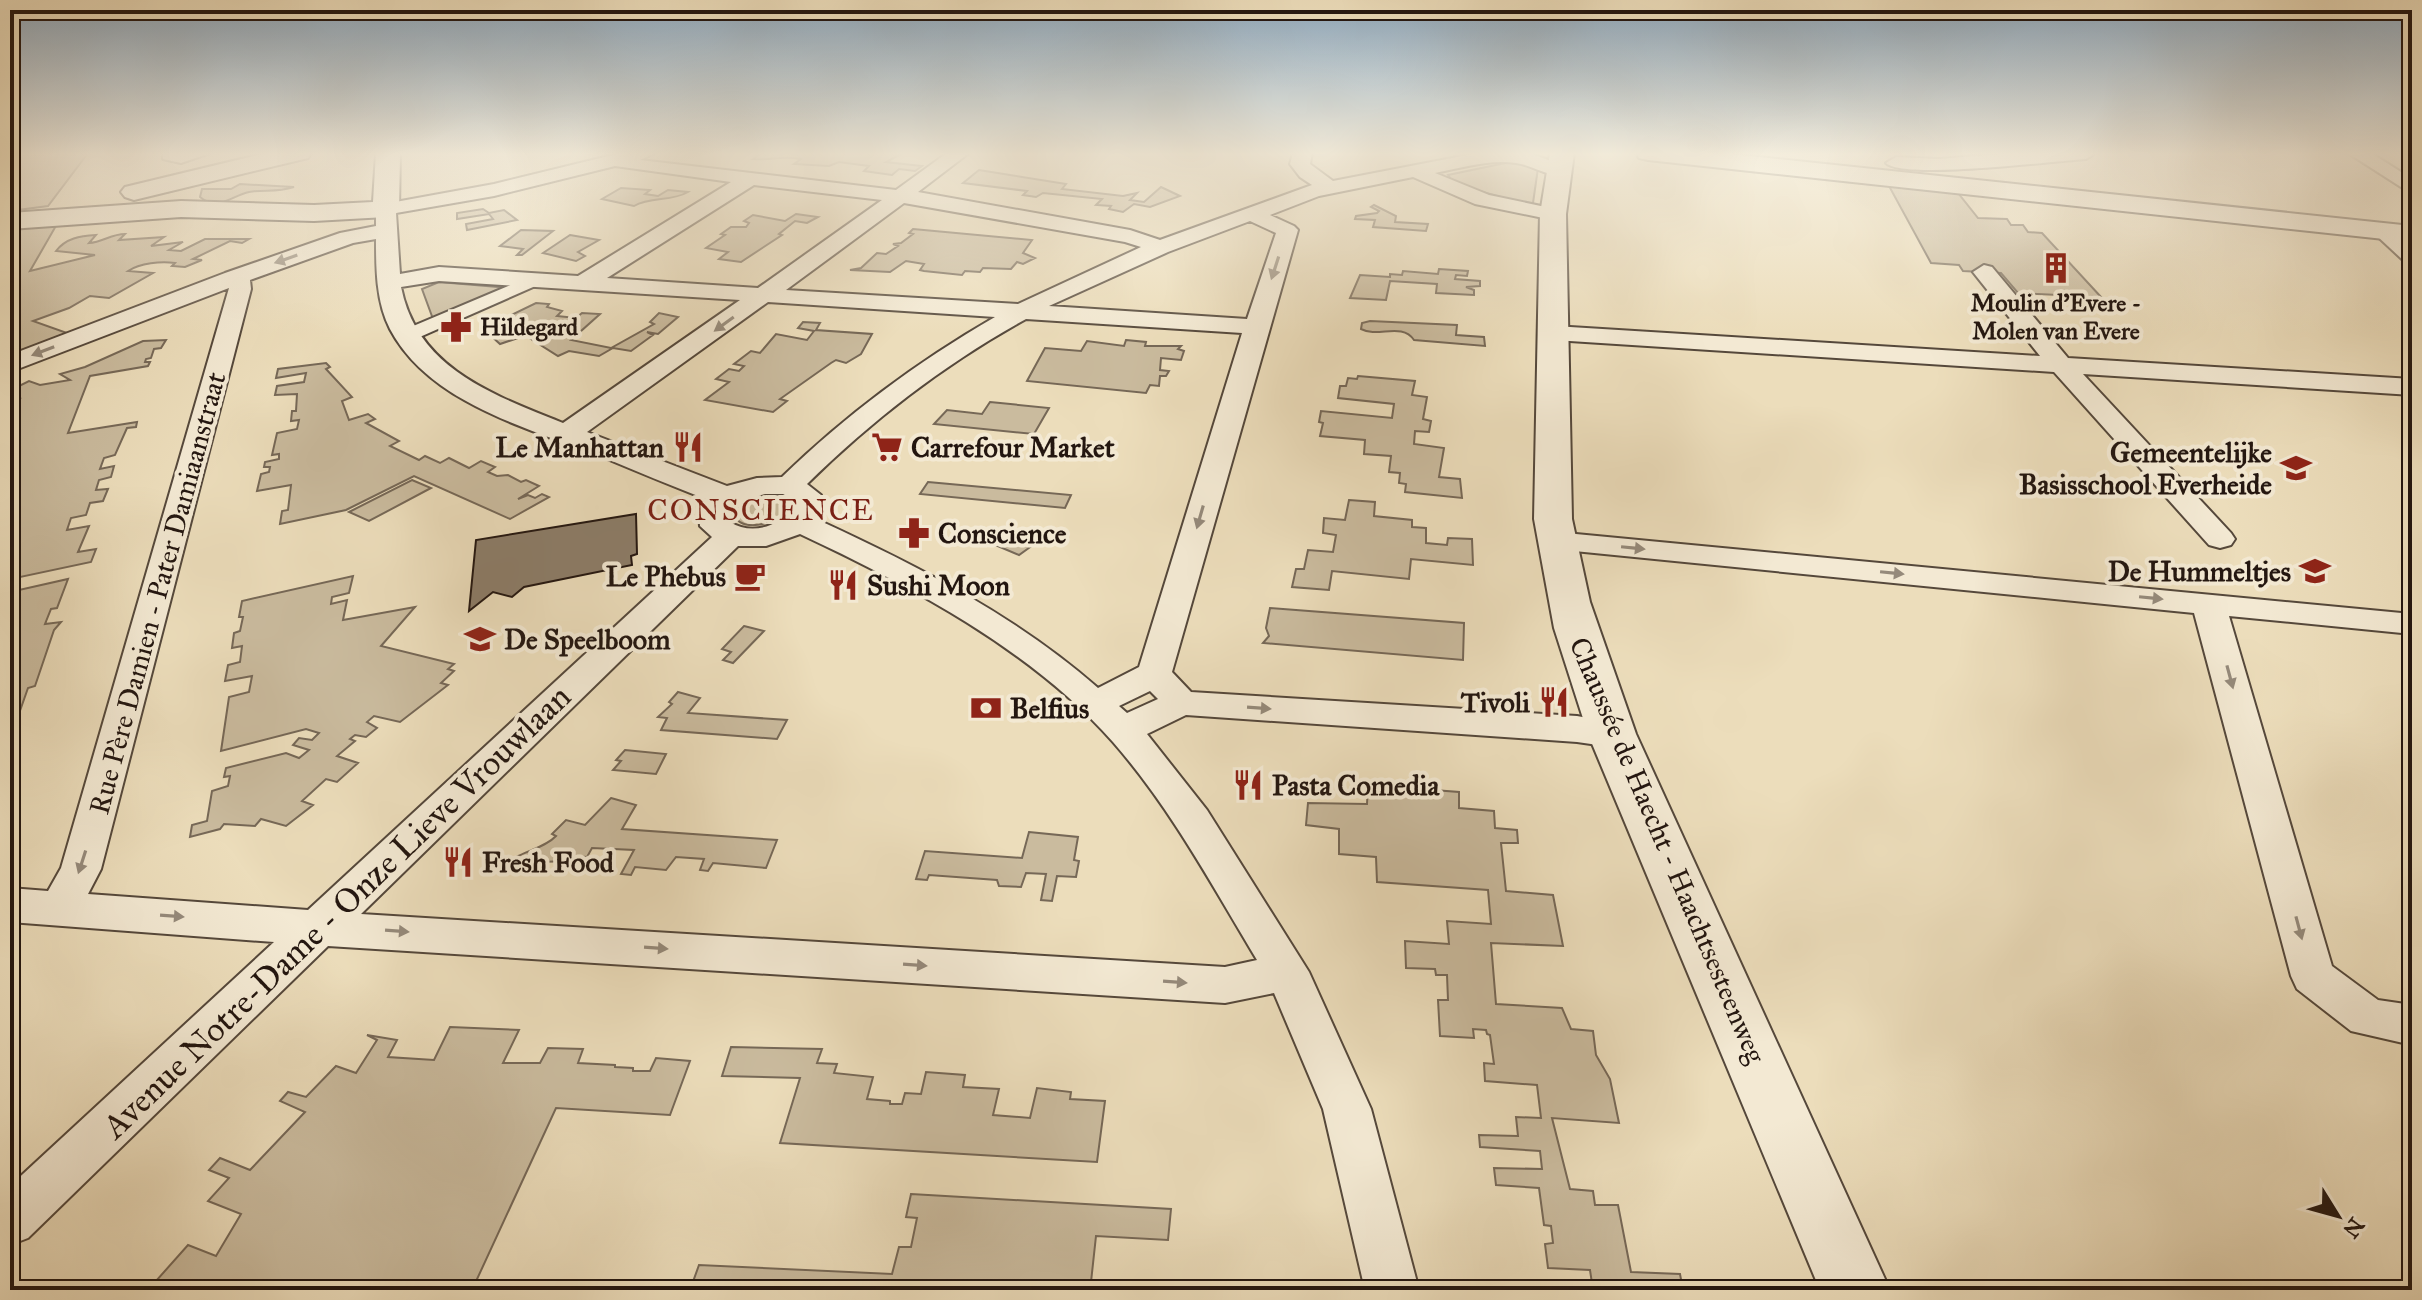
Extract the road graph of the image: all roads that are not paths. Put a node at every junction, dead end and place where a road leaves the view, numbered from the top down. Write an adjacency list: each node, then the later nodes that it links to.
1 (107, 214): 12 (street)
2 (322, 214): 13 (street)
3 (387, 214): 13 (street)
4 (407, 214): 13 (street)
5 (695, 214): 22 (street)
6 (876, 214): 23 (street)
7 (1002, 214): 16 (street)
8 (1256, 214): 11 (street)
9 (1556, 214): 26 (street, Chaussée de Haecht - Haachtsesteenweg)
10 (2253, 214): 14 (street)
11 (1252, 215): 16 (street); 25 (street, one-way to 25)
12 (22, 219)
13 (387, 219): 19 (street, one-way to 19); 21 (street)
14 (2383, 231): 15 (street); 17 (street)
15 (2412, 234)
16 (1160, 247): 24 (street)
17 (2412, 256)
18 (1984, 272): 29 (street)
19 (233, 278): 28 (street, one-way to 28); 45 (street, Rue Père Damien - Pater Damiaanstraat, one-way to 45)
20 (534, 280): 21 (street); 22 (street); 27 (street)
21 (390, 282): 27 (street)
22 (583, 283): 23 (street)
23 (764, 295): 24 (street); 31 (street, one-way to 31)
24 (1023, 312): 25 (street); 32 (street)
25 (1256, 327): 39 (street, one-way to 39)
26 (1554, 333): 29 (street); 36 (street, Chaussée de Haecht - Haachtsesteenweg)
27 (406, 336): 31 (street)
28 (10, 364)
29 (2062, 365): 30 (street); 35 (street)
30 (2412, 387)
31 (566, 433): 33 (street)
32 (789, 486): 33 (street); 34 (street)
33 (730, 516): 34 (street); 46 (street, Avenue Notre-Dame - Onze Lieve Vrouwlaan)
34 (798, 522): 41 (street)
35 (2220, 539)
36 (1555, 541): 37 (street, one-way to 37); 43 (street, Chaussée de Haecht - Haachtsesteenweg)
37 (2206, 604): 38 (street); 48 (street, one-way to 48)
38 (2412, 624)
39 (1154, 674): 40 (street); 41 (street)
40 (1181, 703): 42 (street); 43 (street, one-way to 43)
41 (1095, 704): 42 (street)
42 (1123, 730): 47 (street)
43 (1612, 734): 51 (street, Chaussée de Haecht - Haachtsesteenweg)
44 (10, 905): 45 (street)
45 (60, 908): 46 (street, one-way to 46)
46 (319, 928): 47 (street, one-way to 47); 49 (street, Avenue Notre-Dame - Onze Lieve Vrouwlaan)
47 (1287, 972): 50 (street)
48 (2412, 1025)
49 (10, 1220)
50 (1392, 1290)
51 (1855, 1290)

